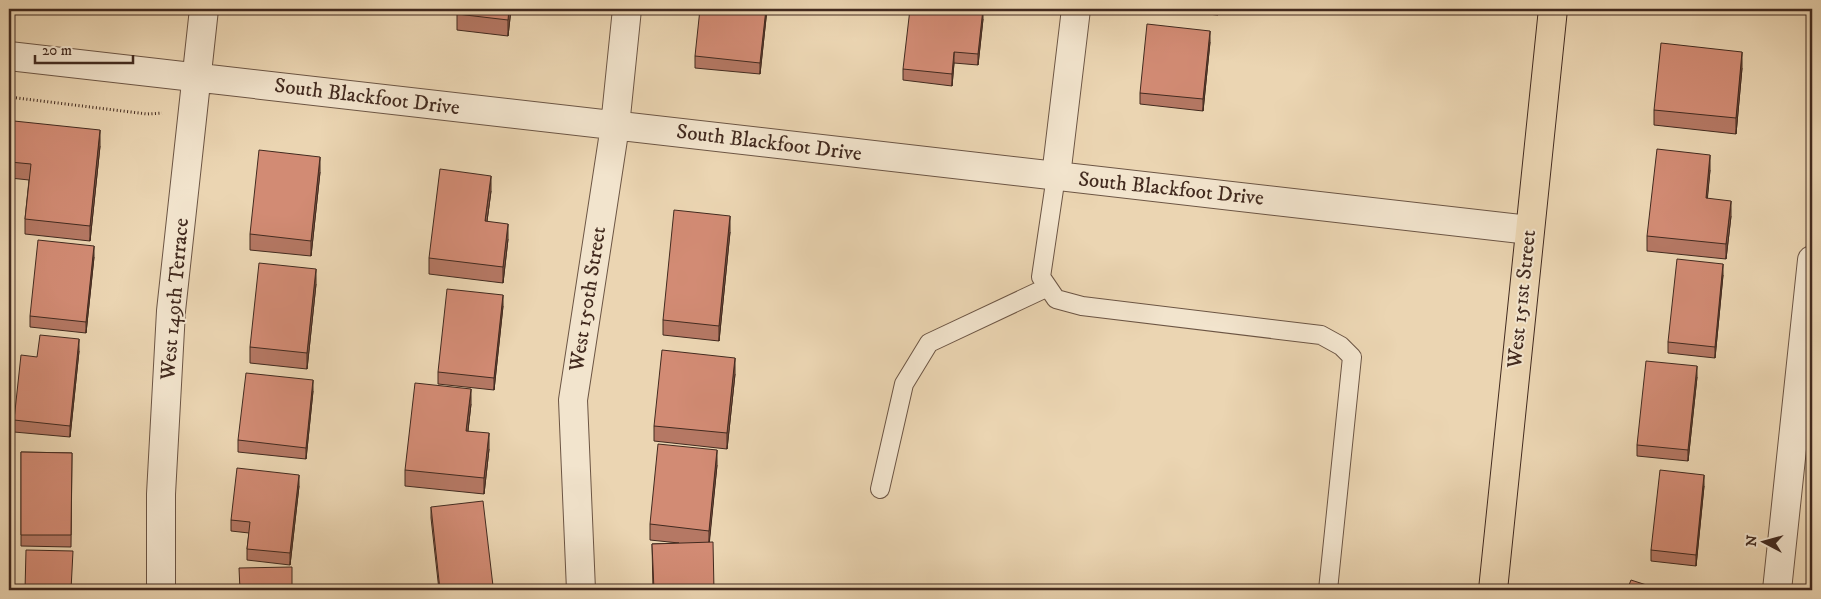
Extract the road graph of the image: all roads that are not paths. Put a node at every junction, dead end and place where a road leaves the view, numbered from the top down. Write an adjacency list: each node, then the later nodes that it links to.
1 (204, 9): 6 (street, West 149th Terrace)
2 (627, 9): 7 (street, West 150th Street)
3 (1076, 9): 8 (street)
4 (1553, 9): 9 (main road, West 151st Street)
5 (9, 56): 6 (street, South Blackfoot Drive)
6 (196, 78): 7 (street, South Blackfoot Drive); 14 (street, West 149th Terrace)
7 (615, 126): 8 (street, South Blackfoot Drive); 15 (street, West 150th Street)
8 (1056, 176): 9 (street, South Blackfoot Drive); 11 (lane)
9 (1529, 230): 17 (main road, West 151st Street)
10 (1812, 260): 12 (street)
11 (1048, 287): 13 (lane); 16 (lane)
12 (1808, 331): 18 (street)
13 (880, 489)
14 (161, 590)
15 (581, 590)
16 (1328, 590)
17 (1492, 590)
18 (1778, 590)

